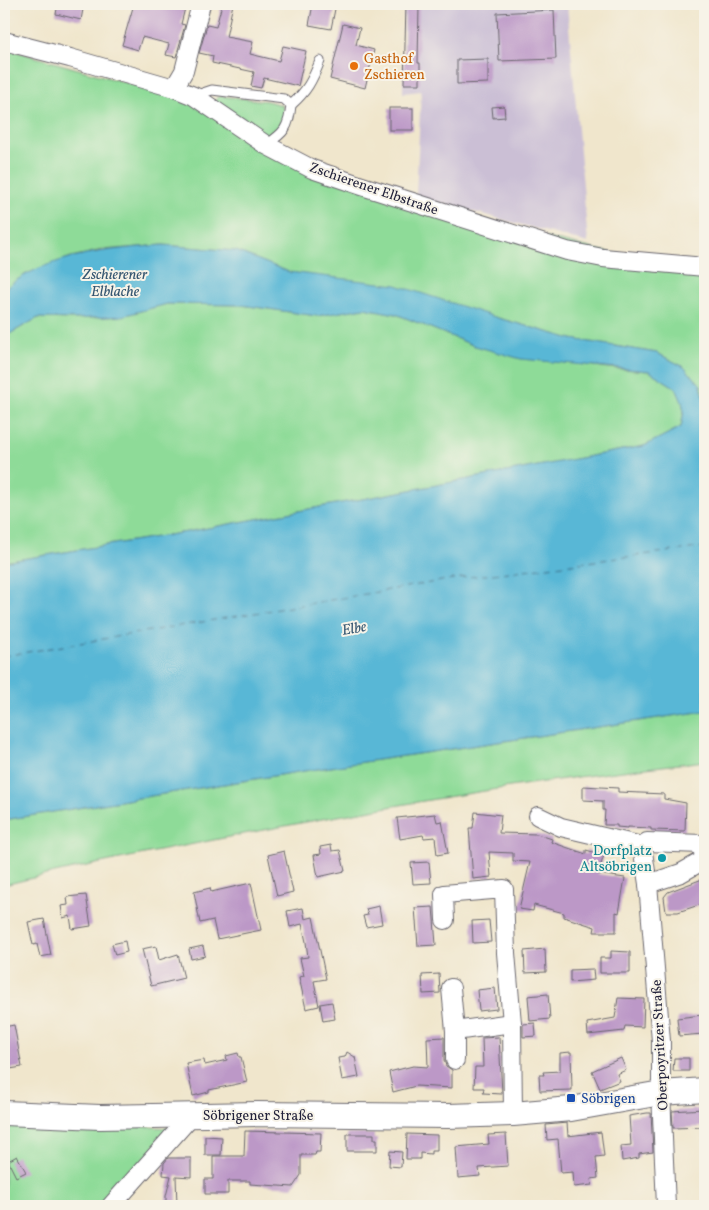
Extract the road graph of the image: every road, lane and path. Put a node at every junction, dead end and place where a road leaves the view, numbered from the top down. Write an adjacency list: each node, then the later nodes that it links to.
1 (201, 4): 4 (street)
2 (4, 41): 4 (street, Zschierener Elbstraße)
3 (320, 61): 6 (lane)
4 (174, 88): 5 (street, Zschierener Elbstraße)
5 (194, 96): 6 (lane); 7 (street, Zschierener Elbstraße)
6 (291, 105): 7 (lane)
7 (266, 146): 8 (street, Zschierener Elbstraße)
8 (705, 267)
9 (538, 816): 10 (street)
10 (642, 846): 11 (street, Oberpoyritzer Straße); 11 (street)
11 (648, 884): 18 (street, Oberpoyritzer Straße)
12 (446, 920): 14 (street)
13 (451, 988): 15 (street)
14 (512, 1023): 15 (street); 20 (street)
15 (455, 1031): 16 (street)
16 (455, 1060)
17 (705, 1090): 18 (street, Söbrigener Straße)
18 (661, 1093): 20 (street, Söbrigener Straße); 23 (street, Oberpoyritzer Straße)
19 (4, 1113): 21 (street, Söbrigener Straße)
20 (513, 1114): 21 (street, Söbrigener Straße)
21 (192, 1115): 22 (street)
22 (111, 1206)
23 (666, 1206)

